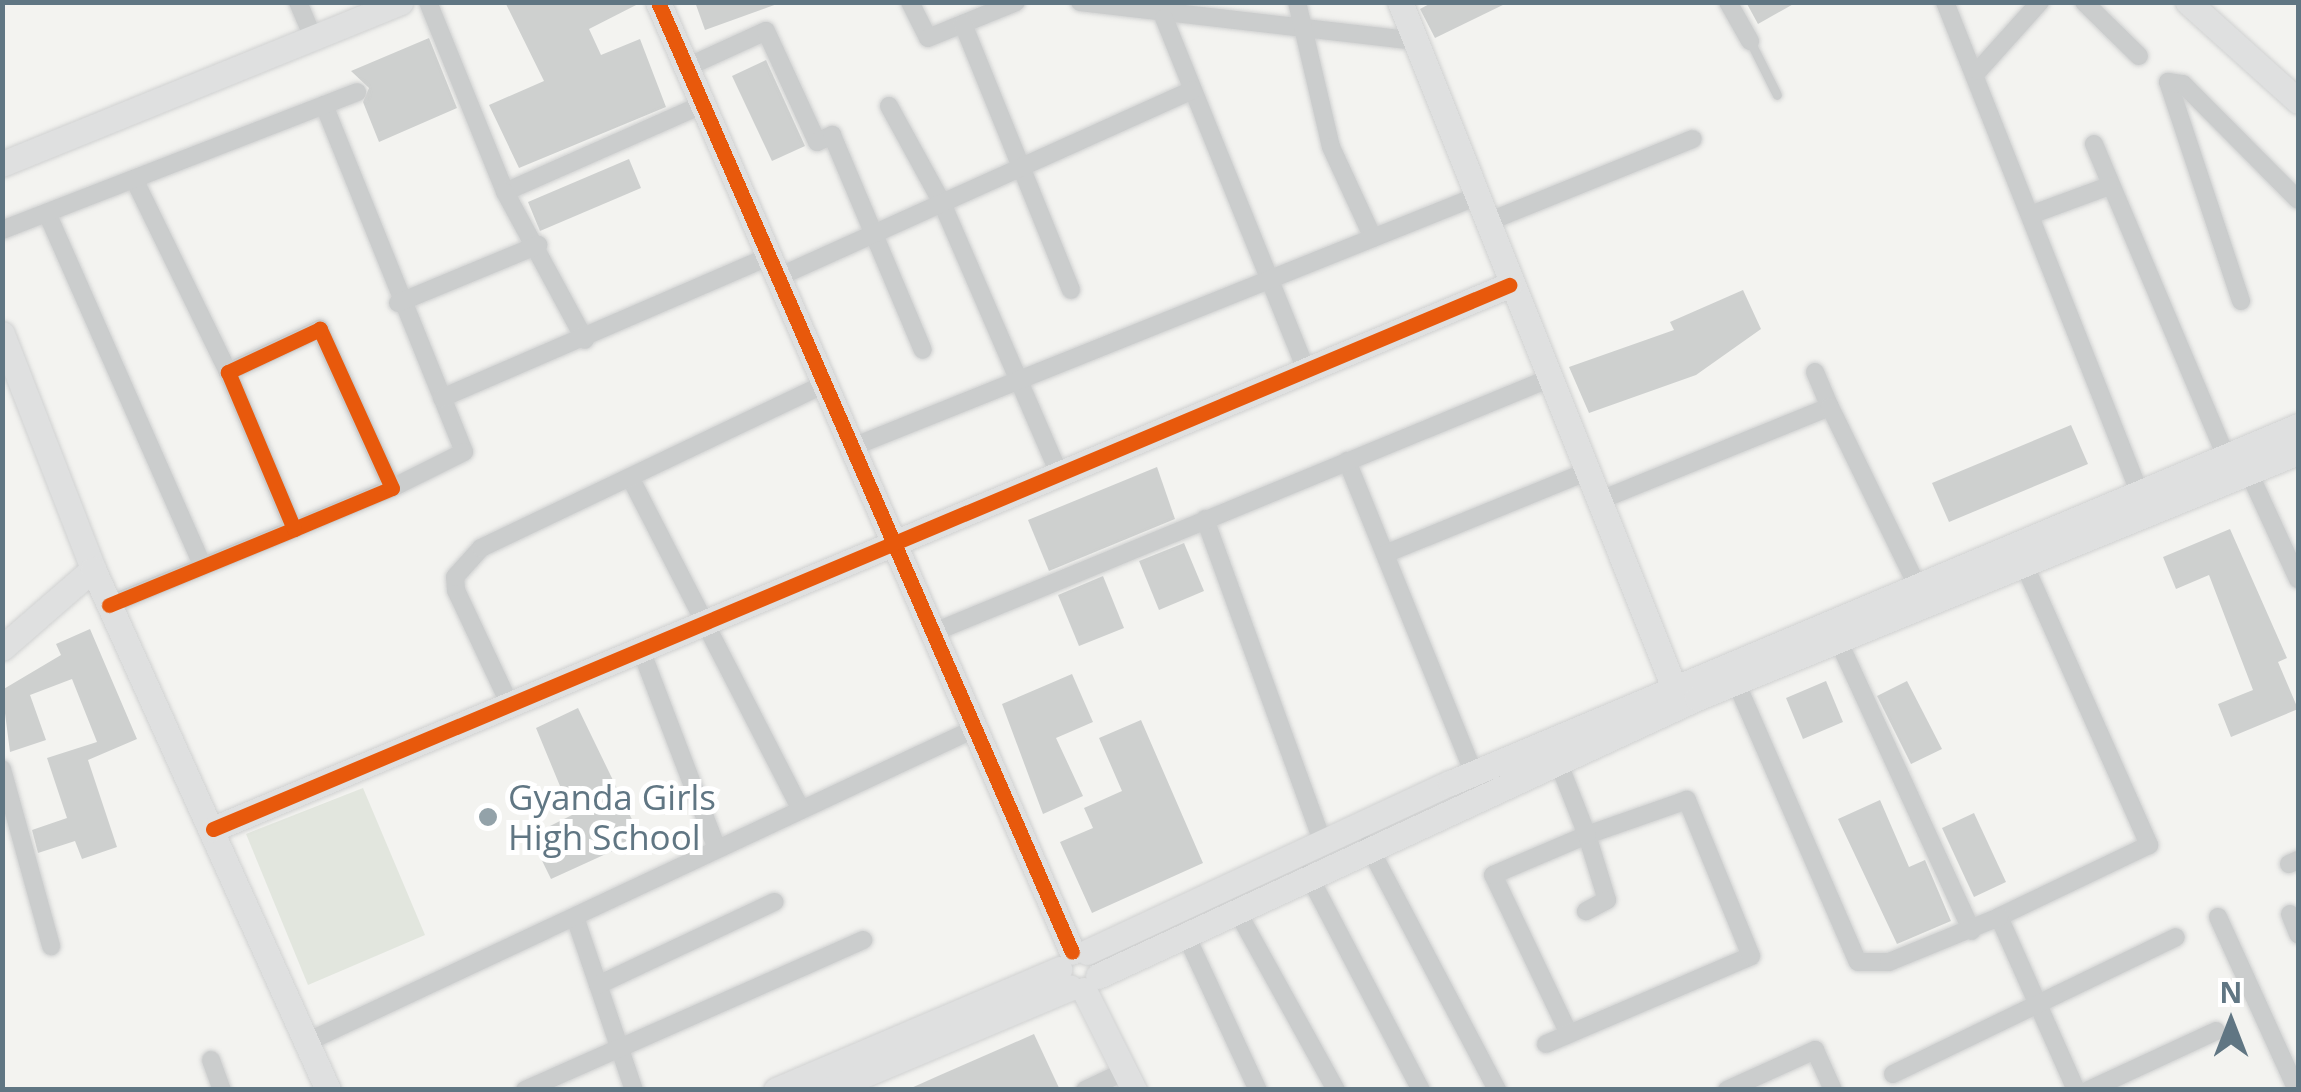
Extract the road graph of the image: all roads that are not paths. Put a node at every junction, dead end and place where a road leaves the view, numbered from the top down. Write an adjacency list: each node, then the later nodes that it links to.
1 (298, 2): 19 (street)
2 (428, 2): 38 (street)
3 (658, 2): 23 (street)
4 (910, 2): 17 (street)
5 (1016, 2): 17 (street)
6 (1080, 2): 15 (street)
7 (1297, 2): 18 (street)
8 (1400, 2): 20 (street)
9 (1728, 2): 21 (street)
10 (1945, 2): 24 (street)
11 (2040, 2): 24 (street)
12 (2084, 2): 22 (street)
13 (2188, 2): 28 (street)
14 (395, 3): 19 (street)
15 (1139, 8): 16 (street)
16 (1164, 18): 18 (street); 25 (street)
17 (964, 24): 35 (street)
18 (1304, 32): 20 (street); 47 (street)
19 (313, 38): 34 (street)
20 (1414, 41): 39 (street)
21 (1750, 41): 27 (lane)
22 (2139, 56)
23 (685, 68): 30 (street); 46 (street)
24 (1978, 72): 43 (street)
25 (1192, 90): 35 (street); 50 (street)
26 (357, 92): 29 (street)
27 (1777, 95)
28 (2298, 101)
29 (324, 104): 36 (street); 54 (street)
30 (701, 104): 38 (street); 49 (street)
31 (888, 106): 41 (street)
32 (1693, 139): 44 (street)
33 (2094, 144): 37 (street)
34 (2, 164)
35 (1020, 168): 41 (street); 52 (street)
36 (134, 179): 42 (street); 59 (street)
37 (2109, 186): 43 (street); 69 (street)
38 (505, 192): 48 (street)
39 (1475, 197): 44 (street); 47 (street)
40 (2298, 200): 53 (street)
41 (942, 203): 46 (street); 61 (street)
42 (47, 213): 45 (street); 82 (street)
43 (2032, 214): 75 (street)
44 (1485, 223): 51 (street)
45 (2, 230)
46 (876, 232): 49 (street); 57 (street)
47 (1373, 238): 50 (street)
48 (538, 245): 54 (street); 56 (street)
49 (771, 268): 56 (street); 63 (street)
50 (1266, 280): 58 (street); 61 (street)
51 (1509, 284): 58 (street); 62 (street)
52 (1071, 290)
53 (2241, 302)
54 (398, 303): 64 (street)
55 (2, 334): 83 (street)
56 (585, 340): 64 (street)
57 (923, 350)
58 (1306, 370): 72 (street)
59 (228, 372): 74 (street); 78 (street)
60 (1814, 372): 65 (street)
61 (1020, 379): 67 (street); 72 (street)
62 (1548, 379): 70 (street); 71 (street)
63 (823, 385): 67 (street); 73 (street)
64 (442, 398): 74 (street)
65 (1830, 407): 76 (street); 85 (street)
66 (2298, 426): 69 (street)
67 (850, 448): 79 (street)
68 (2298, 452): 69 (street)
69 (2238, 459): 75 (street); 81 (street); 84 (street)
70 (1348, 461): 77 (street); 80 (street)
71 (1586, 472): 76 (street); 80 (street)
72 (1058, 474): 79 (street)
73 (631, 479): 87 (street); 94 (street)
74 (392, 488): 78 (street)
75 (2140, 494): 85 (street)
76 (1598, 501): 93 (street)
77 (1205, 519): 88 (street); 102 (street)
78 (294, 528): 82 (street)
79 (893, 544): 87 (street); 88 (street)
80 (1385, 554): 98 (street)
81 (2024, 564): 89 (street); 110 (street)
82 (203, 566): 86 (street)
83 (93, 568): 86 (street); 90 (street)
84 (2298, 578)
85 (1917, 584): 93 (street)
86 (109, 605): 100 (street)
87 (701, 624): 91 (street); 99 (street)
88 (932, 632): 95 (street)
89 (1838, 640): 92 (street); 113 (street)
90 (2, 648)
91 (641, 650): 94 (street); 103 (street)
92 (1736, 682): 93 (street); 113 (street)
93 (1678, 696): 96 (street); 98 (street)
94 (510, 704): 100 (street)
95 (974, 728): 99 (street); 119 (street)
96 (1557, 759): 101 (street); 104 (street)
97 (2, 770): 118 (street)
98 (1474, 773): 102 (street)
99 (802, 810): 103 (street)
100 (213, 829): 124 (street)
101 (1586, 835): 108 (street); 123 (street); 123 (street)
102 (1323, 843): 119 (street)
103 (715, 844): 112 (street)
104 (1368, 845): 105 (street); 141 (street)
105 (1308, 874): 107 (street); 140 (street)
106 (774, 902): 120 (street)
107 (1236, 909): 114 (street); 139 (street)
108 (1586, 911)
109 (2290, 914): 115 (street)
110 (1999, 917): 113 (street); 121 (street)
111 (2218, 918): 146 (street)
112 (576, 920): 120 (street); 124 (street)
113 (1972, 931)
114 (1185, 933): 119 (street); 138 (street)
115 (2298, 934)
116 (2176, 937): 121 (street)
117 (863, 940): 126 (street)
118 (51, 946)
119 (1078, 971): 129 (street); 130 (street); 135 (street)
120 (598, 986): 126 (street)
121 (2038, 1004): 128 (street); 144 (street)
122 (2216, 1031): 145 (street)
123 (1570, 1034): 125 (street)
124 (307, 1042): 132 (street)
125 (1546, 1044)
126 (619, 1046): 133 (street); 134 (street)
127 (210, 1060): 131 (street)
128 (1892, 1074)
129 (1130, 1080): 137 (street)
130 (872, 1081): 136 (street)
131 (222, 1090)
132 (328, 1090)
133 (525, 1090)
134 (634, 1090)
135 (776, 1090)
136 (828, 1090)
137 (1084, 1090)
138 (1258, 1090)
139 (1336, 1090)
140 (1421, 1090)
141 (1497, 1090)
142 (1727, 1090): 143 (street)
143 (1833, 1090)
144 (2076, 1090)
145 (2089, 1090)
146 (2297, 1090)

